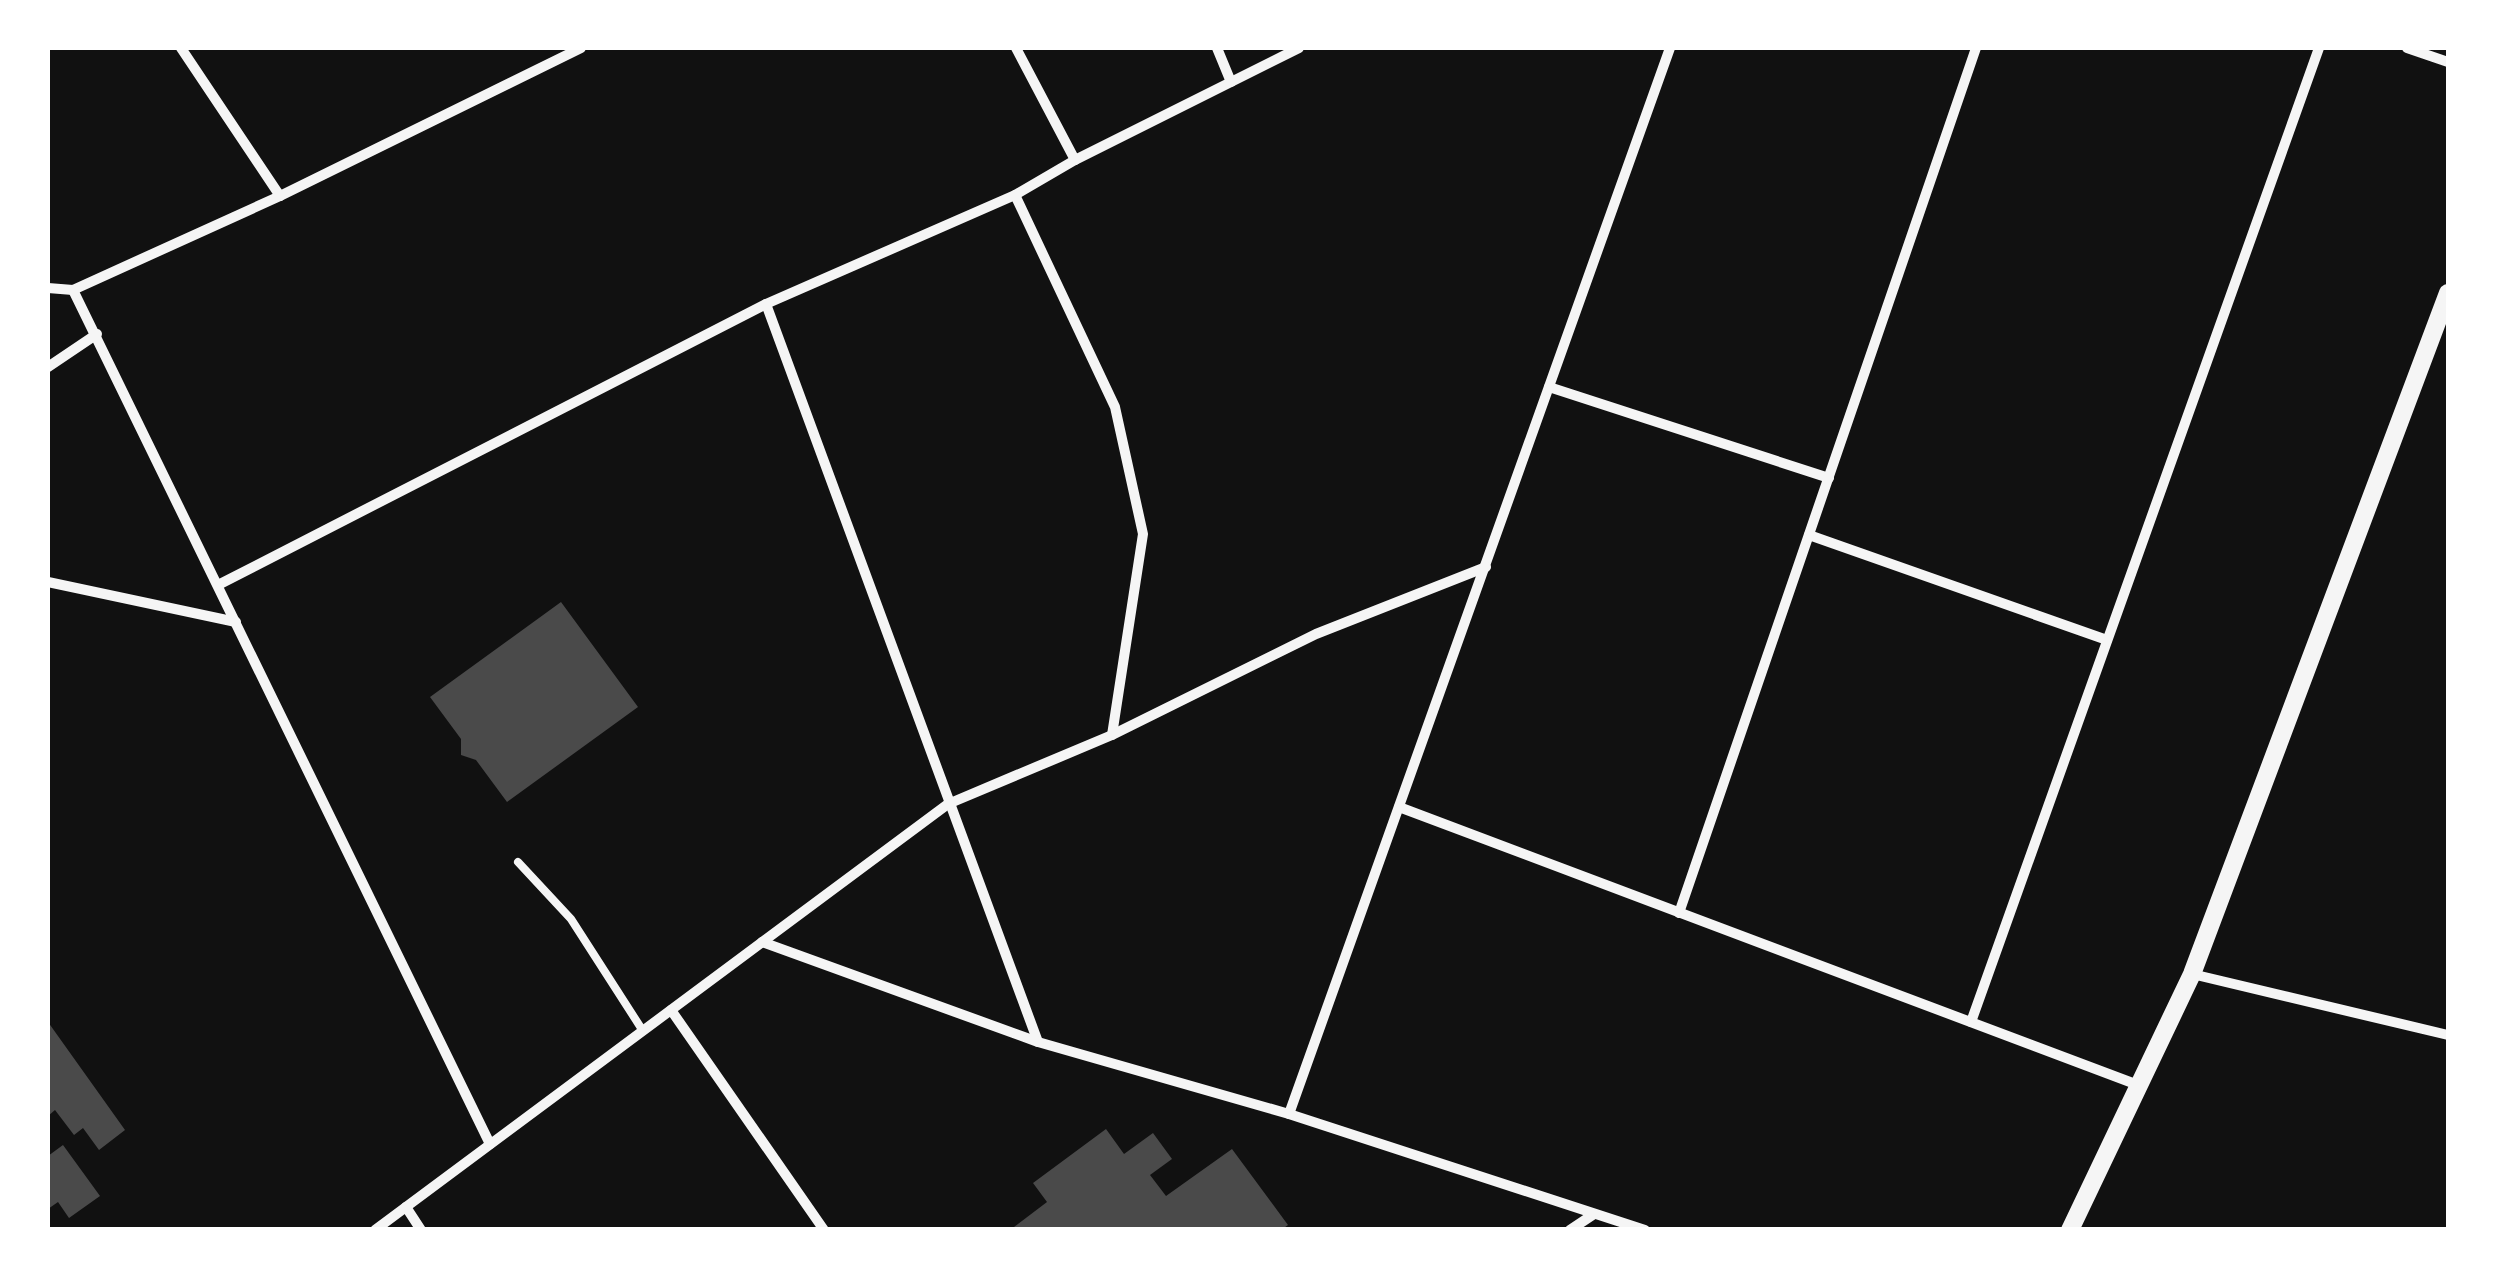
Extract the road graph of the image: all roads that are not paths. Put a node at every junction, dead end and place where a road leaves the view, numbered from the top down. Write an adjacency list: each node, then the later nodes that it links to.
1 (181, 48): 14 (street)
2 (580, 48): 14 (street)
3 (1016, 48): 12 (street)
4 (1217, 48): 11 (street)
5 (1299, 48): 11 (street)
6 (1670, 48): 21 (street)
7 (1976, 48): 22 (street)
8 (2319, 48): 28 (street)
9 (2407, 48): 10 (street)
10 (2448, 62)
11 (1231, 82): 12 (street)
12 (1074, 160): 13 (street)
13 (1014, 195): 18 (street); 29 (street)
14 (280, 196): 16 (street)
15 (48, 288): 16 (street)
16 (73, 290): 19 (street)
17 (2448, 293): 35 (street)
18 (766, 304): 26 (street); 30 (street)
19 (97, 334): 20 (street); 26 (street)
20 (48, 367)
21 (1549, 387): 22 (street); 24 (street)
22 (1828, 478): 23 (street)
23 (1809, 535): 28 (street); 33 (street)
24 (1486, 566): 29 (street); 31 (street)
25 (48, 582): 27 (street)
26 (218, 585): 27 (street)
27 (236, 622): 43 (street)
28 (2107, 640): 37 (street)
29 (1112, 735): 30 (street)
30 (948, 804): 34 (street); 40 (street)
31 (1398, 808): 33 (street); 42 (street)
32 (518, 862): 38 (lane)
33 (1680, 913): 37 (street)
34 (762, 942): 36 (street); 40 (street)
35 (2192, 974): 39 (street); 41 (street)
36 (671, 1010): 38 (street); 48 (street)
37 (1970, 1022): 41 (street)
38 (642, 1031): 43 (street)
39 (2448, 1035)
40 (1038, 1042): 42 (street)
41 (2138, 1085): 51 (street)
42 (1289, 1114): 45 (street)
43 (490, 1144): 44 (street)
44 (406, 1207): 46 (street); 47 (street)
45 (1594, 1214): 49 (street); 50 (street)
46 (376, 1230)
47 (421, 1230)
48 (824, 1230)
49 (1570, 1230)
50 (1645, 1230)
51 (2070, 1230)

